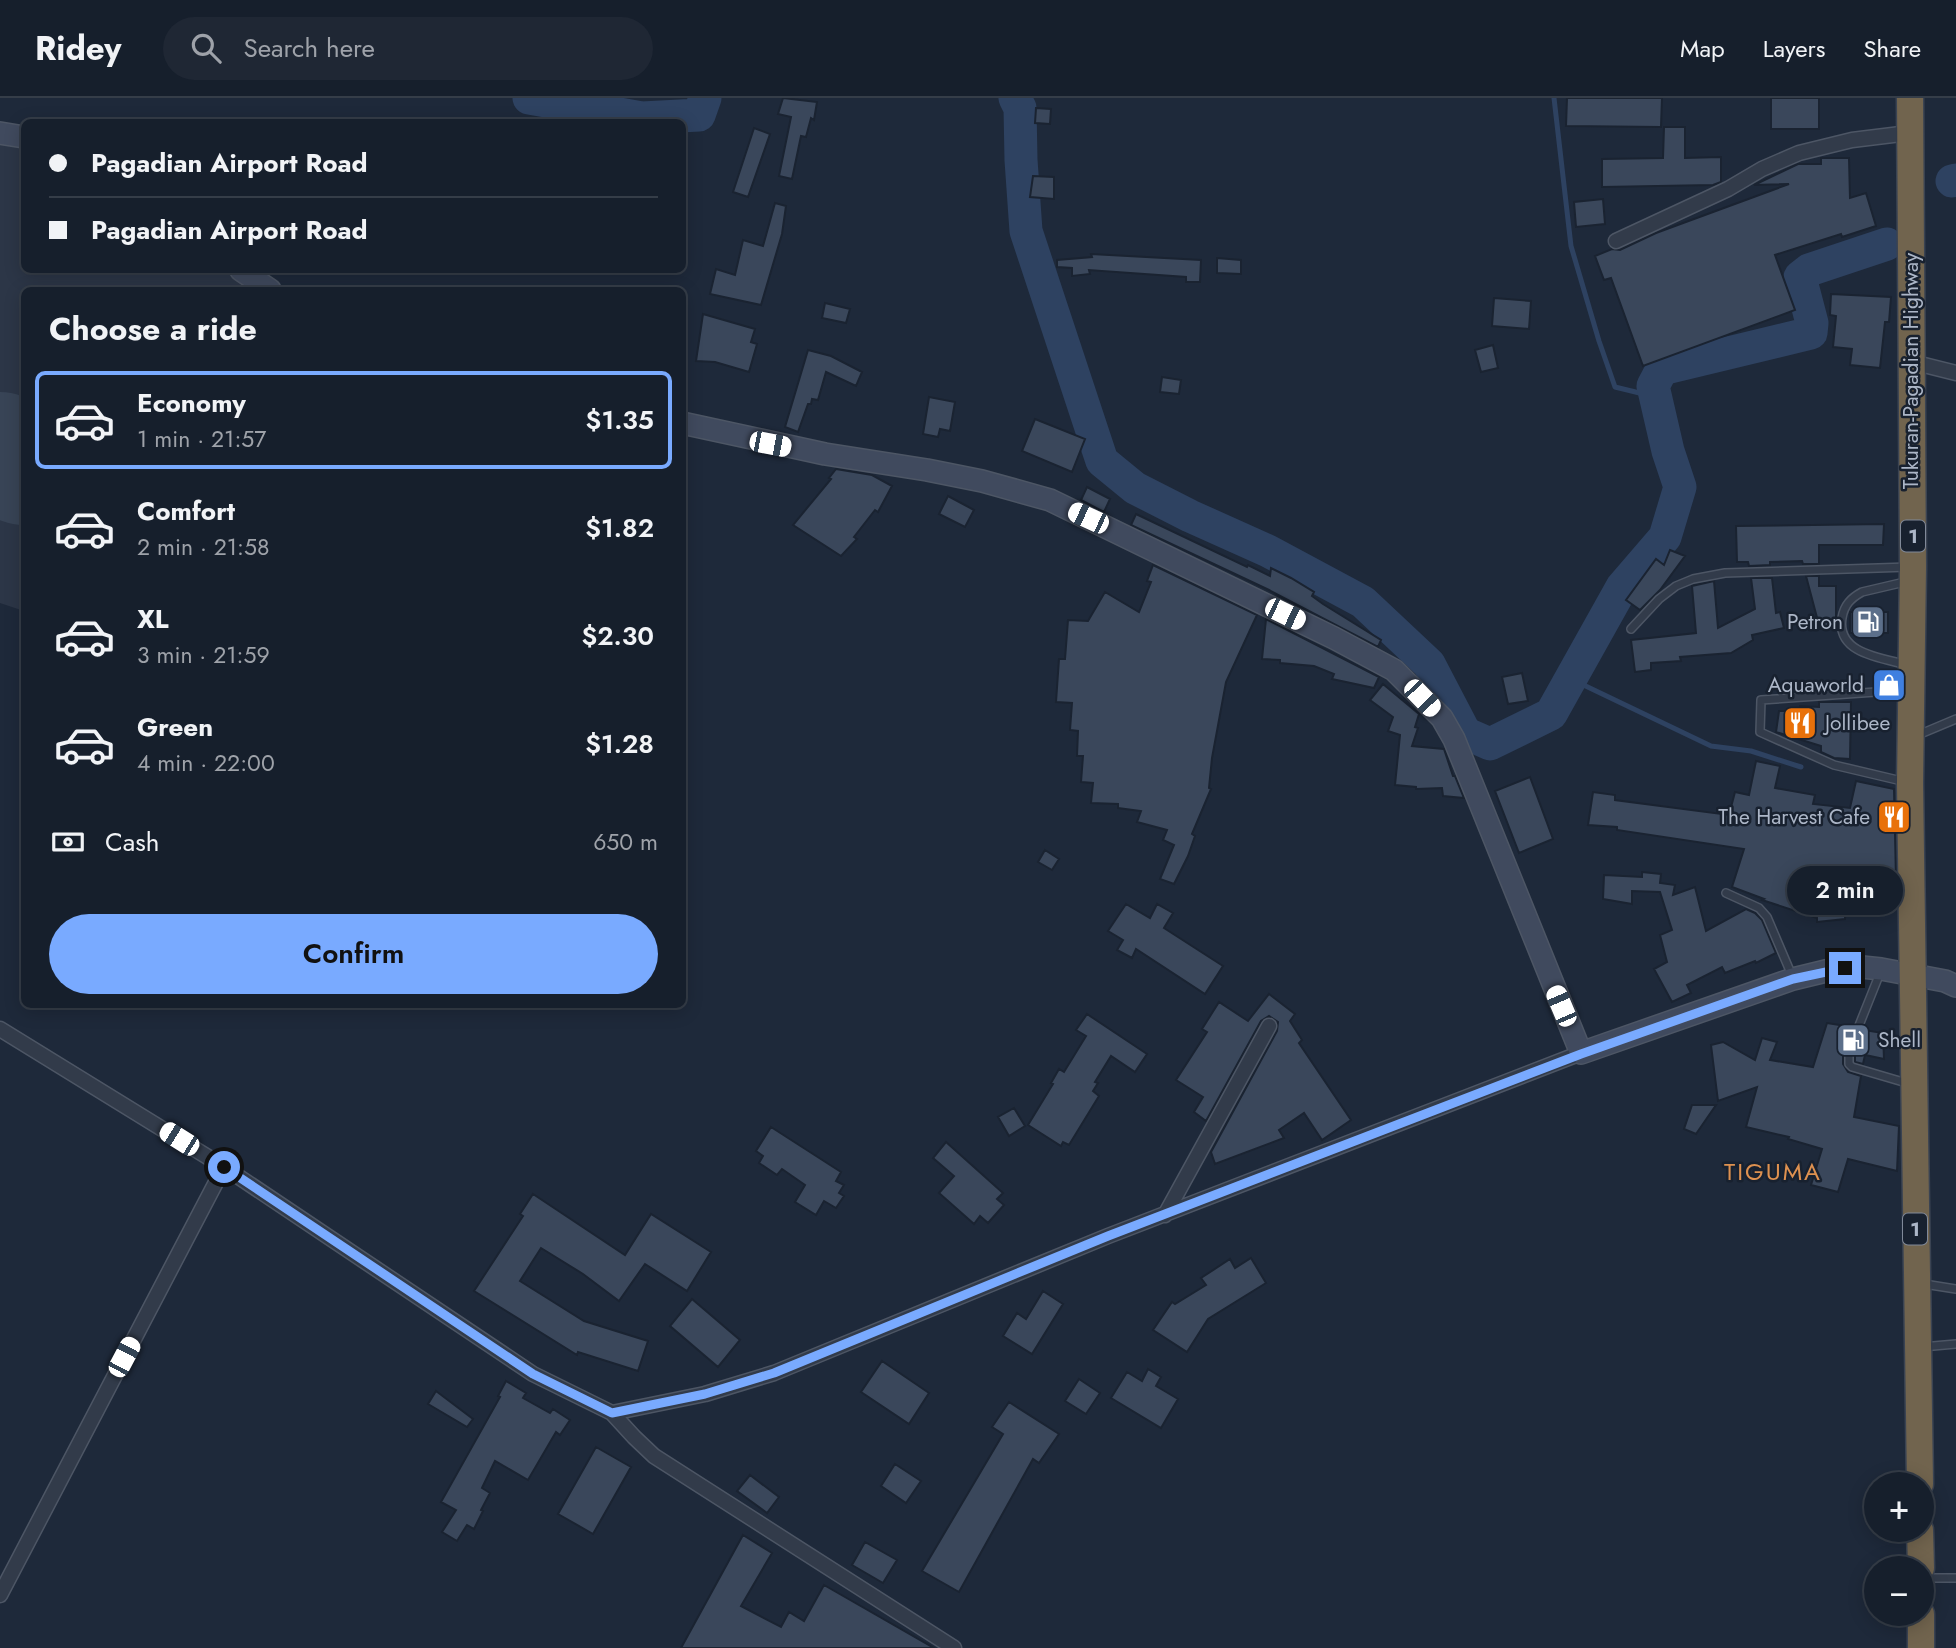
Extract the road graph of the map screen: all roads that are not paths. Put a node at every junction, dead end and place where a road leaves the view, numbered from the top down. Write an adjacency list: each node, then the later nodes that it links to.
1 (1910, 98): 3 (highway, Tukuran-Pagadian Highway / 1)
2 (0, 133): 4 (street)
3 (1909, 133): 5 (street); 8 (highway, Tukuran-Pagadian Highway / 1)
4 (21, 136)
5 (1616, 241)
6 (245, 273): 7 (street)
7 (266, 287)
8 (1912, 362): 9 (street); 11 (highway, Tukuran-Pagadian Highway / 1)
9 (1956, 373)
10 (686, 424): 26 (street)
11 (1913, 573): 12 (lane); 13 (highway, Tukuran-Pagadian Highway / 1); 13 (lane)
12 (1631, 629)
13 (1911, 678): 15 (highway, Tukuran-Pagadian Highway / 1); 16 (lane)
14 (1956, 719): 15 (lane)
15 (1911, 737): 16 (highway, Tukuran-Pagadian Highway / 1)
16 (1910, 783): 19 (highway, Tukuran-Pagadian Highway / 1)
17 (1726, 893): 20 (lane)
18 (1881, 969): 19 (street); 20 (street); 23 (lane)
19 (1913, 974): 21 (street); 27 (highway, Tukuran-Pagadian Highway / 1)
20 (1793, 979): 26 (street)
21 (1952, 983)
22 (1269, 1026): 29 (street)
23 (1858, 1028)
24 (0, 1029): 28 (street)
25 (1849, 1052): 27 (lane)
26 (1581, 1054): 29 (street)
27 (1913, 1085): 30 (highway, Tukuran-Pagadian Highway / 1)
28 (224, 1167): 34 (street); 38 (street)
29 (1165, 1215): 34 (street)
30 (1916, 1283): 31 (lane); 33 (highway, Tukuran-Pagadian Highway / 1)
31 (1956, 1289)
32 (1956, 1344): 33 (lane)
33 (1917, 1348): 35 (highway, Tukuran-Pagadian Highway / 1)
34 (612, 1413): 40 (street)
35 (1920, 1472)
36 (1934, 1578): 37 (lane)
37 (1956, 1578)
38 (0, 1595)
39 (1921, 1626): 41 (highway)
40 (954, 1648)
41 (1921, 1648)

